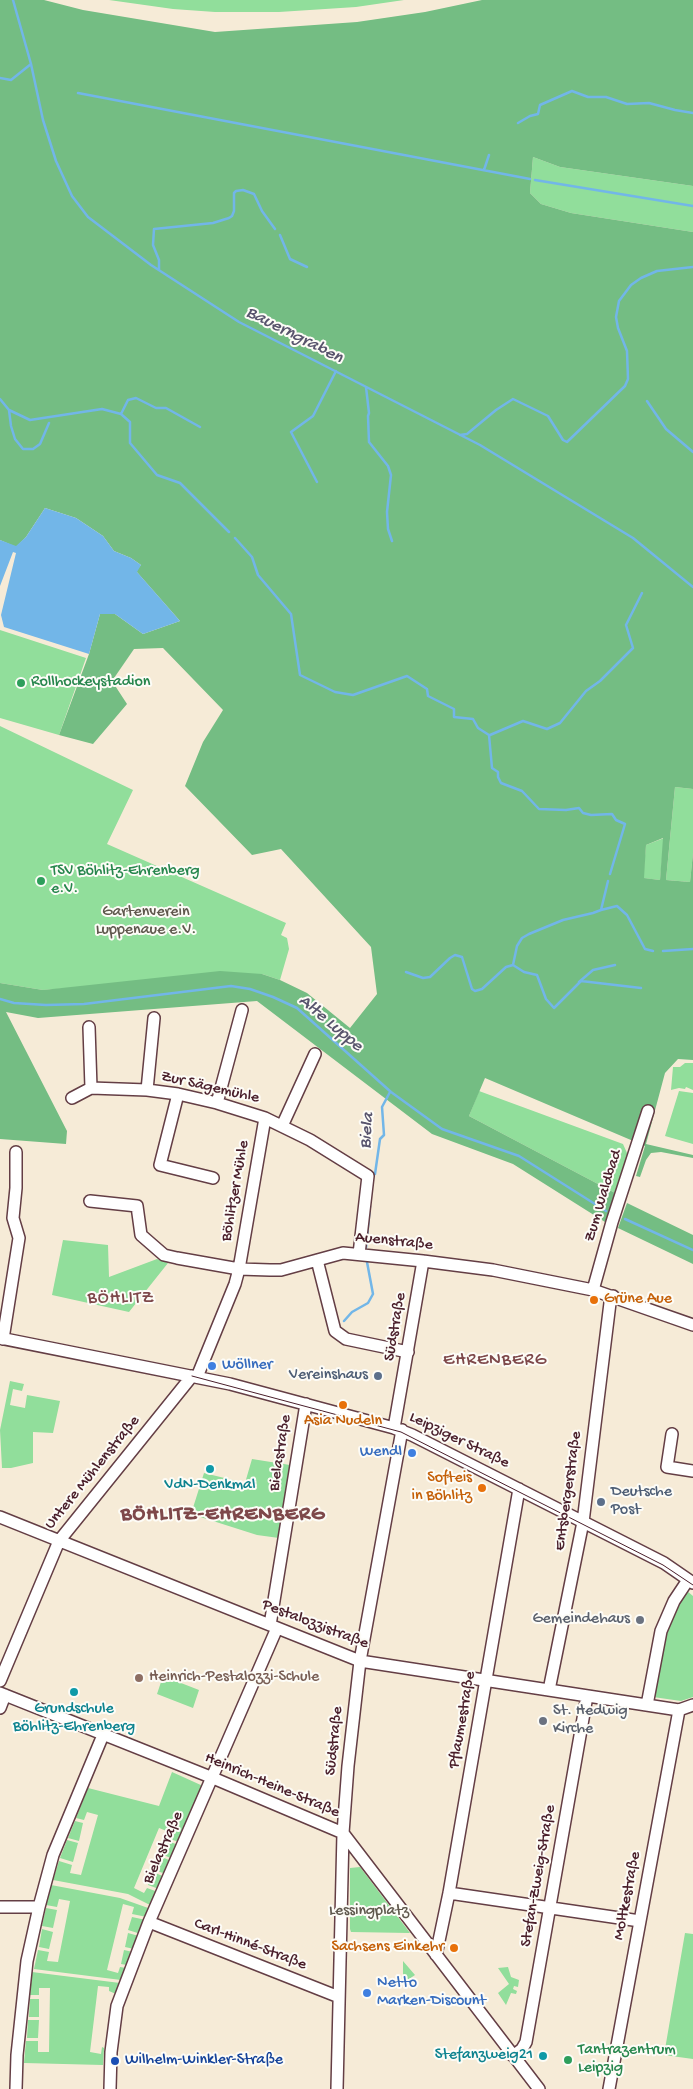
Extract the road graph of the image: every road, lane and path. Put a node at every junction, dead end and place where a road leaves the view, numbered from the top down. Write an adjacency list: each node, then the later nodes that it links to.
1 (242, 1010): 9 (street)
2 (154, 1018): 6 (street)
3 (89, 1027): 5 (street)
4 (315, 1054): 12 (street)
5 (91, 1088): 6 (street, Zur Sägemühle); 8 (street, Zur Sägemühle)
6 (147, 1090): 7 (street, Zur Sägemühle)
7 (178, 1094): 9 (street, Zur Sägemühle); 14 (street)
8 (72, 1098)
9 (217, 1103): 11 (street, Zur Sägemühle)
10 (648, 1111): 20 (street, Zum Waldbad)
11 (264, 1118): 12 (street, Zur Sägemühle); 19 (street, Böhlitzer Mühle)
12 (282, 1126): 16 (street, Zur Sägemühle)
13 (16, 1152): 23 (street)
14 (213, 1178)
15 (90, 1201): 19 (street, Auenstraße)
16 (359, 1254): 17 (street, Auenstraße); 18 (street, Auenstraße)
17 (317, 1260): 19 (street, Auenstraße); 24 (street)
18 (423, 1260): 20 (street, Auenstraße); 24 (street, Südstraße)
19 (239, 1269): 25 (street, Untere Mühlenstraße)
20 (593, 1290): 21 (street, Auenstraße)
21 (613, 1296): 22 (street, Auenstraße); 32 (street, Entsbergerstraße)
22 (693, 1325)
23 (1, 1339): 25 (street, Leipziger Straße)
24 (408, 1352): 27 (street, Südstraße)
25 (194, 1376): 26 (street, Leipziger Straße); 33 (street, Untere Mühlenstraße)
26 (306, 1404): 27 (street, Leipziger Straße); 35 (street, Bielastraße)
27 (398, 1429): 30 (street, Leipziger Straße); 36 (street, Südstraße)
28 (672, 1434): 29 (street)
29 (693, 1471)
30 (519, 1490): 32 (street, Leipziger Straße); 38 (street, Pflaumestraße)
31 (0, 1517): 33 (street, Pestalozzistraße)
32 (583, 1522): 34 (street, Leipziger Straße); 39 (street, Entsbergerstraße)
33 (58, 1540): 35 (street, Pestalozzistraße); 37 (street, Untere Mühlenstraße)
34 (691, 1581): 42 (street)
35 (274, 1627): 36 (street, Pestalozzistraße); 47 (street, Bielastraße)
36 (360, 1662): 38 (street, Pestalozzistraße); 48 (street, Südstraße)
37 (0, 1681)
38 (486, 1681): 39 (street, Pestalozzistraße); 49 (street, Pflaumestraße)
39 (549, 1690): 41 (street, Pestalozzistraße)
40 (3, 1694): 44 (street); 46 (street, Heinrich-Heine-Straße)
41 (587, 1696): 42 (street, Pestalozzistraße); 52 (street, Stefan-Zweig-Straße)
42 (646, 1705): 45 (street, Pestalozzistraße)
43 (693, 1705): 45 (street, Pestalozzistraße)
44 (0, 1708)
45 (680, 1710): 53 (street, Moltkestraße)
46 (103, 1735): 47 (street, Heinrich-Heine-Straße); 51 (street)
47 (213, 1778): 48 (street, Heinrich-Heine-Straße); 54 (street, Bielastraße)
48 (344, 1833): 55 (street, Heinrich-Heine-Straße); 56 (street, Südstraße)
49 (449, 1893): 52 (street); 55 (street, Pflaumestraße)
50 (0, 1907): 51 (street)
51 (38, 1907): 58 (street)
52 (549, 1907): 53 (street); 57 (street, Stefan-Zweig-Straße)
53 (640, 1921): 62 (street, Moltkestraße)
54 (149, 1922): 56 (street, Carl-Hinné-Straße); 59 (street, Bielastraße)
55 (436, 1955): 57 (street, Heinrich-Heine-Straße)
56 (339, 1997): 60 (street, Südstraße)
57 (513, 2056): 61 (street, Heinrich-Heine-Straße)
58 (16, 2089)
59 (110, 2089)
60 (337, 2089)
61 (539, 2089)
62 (609, 2089)

